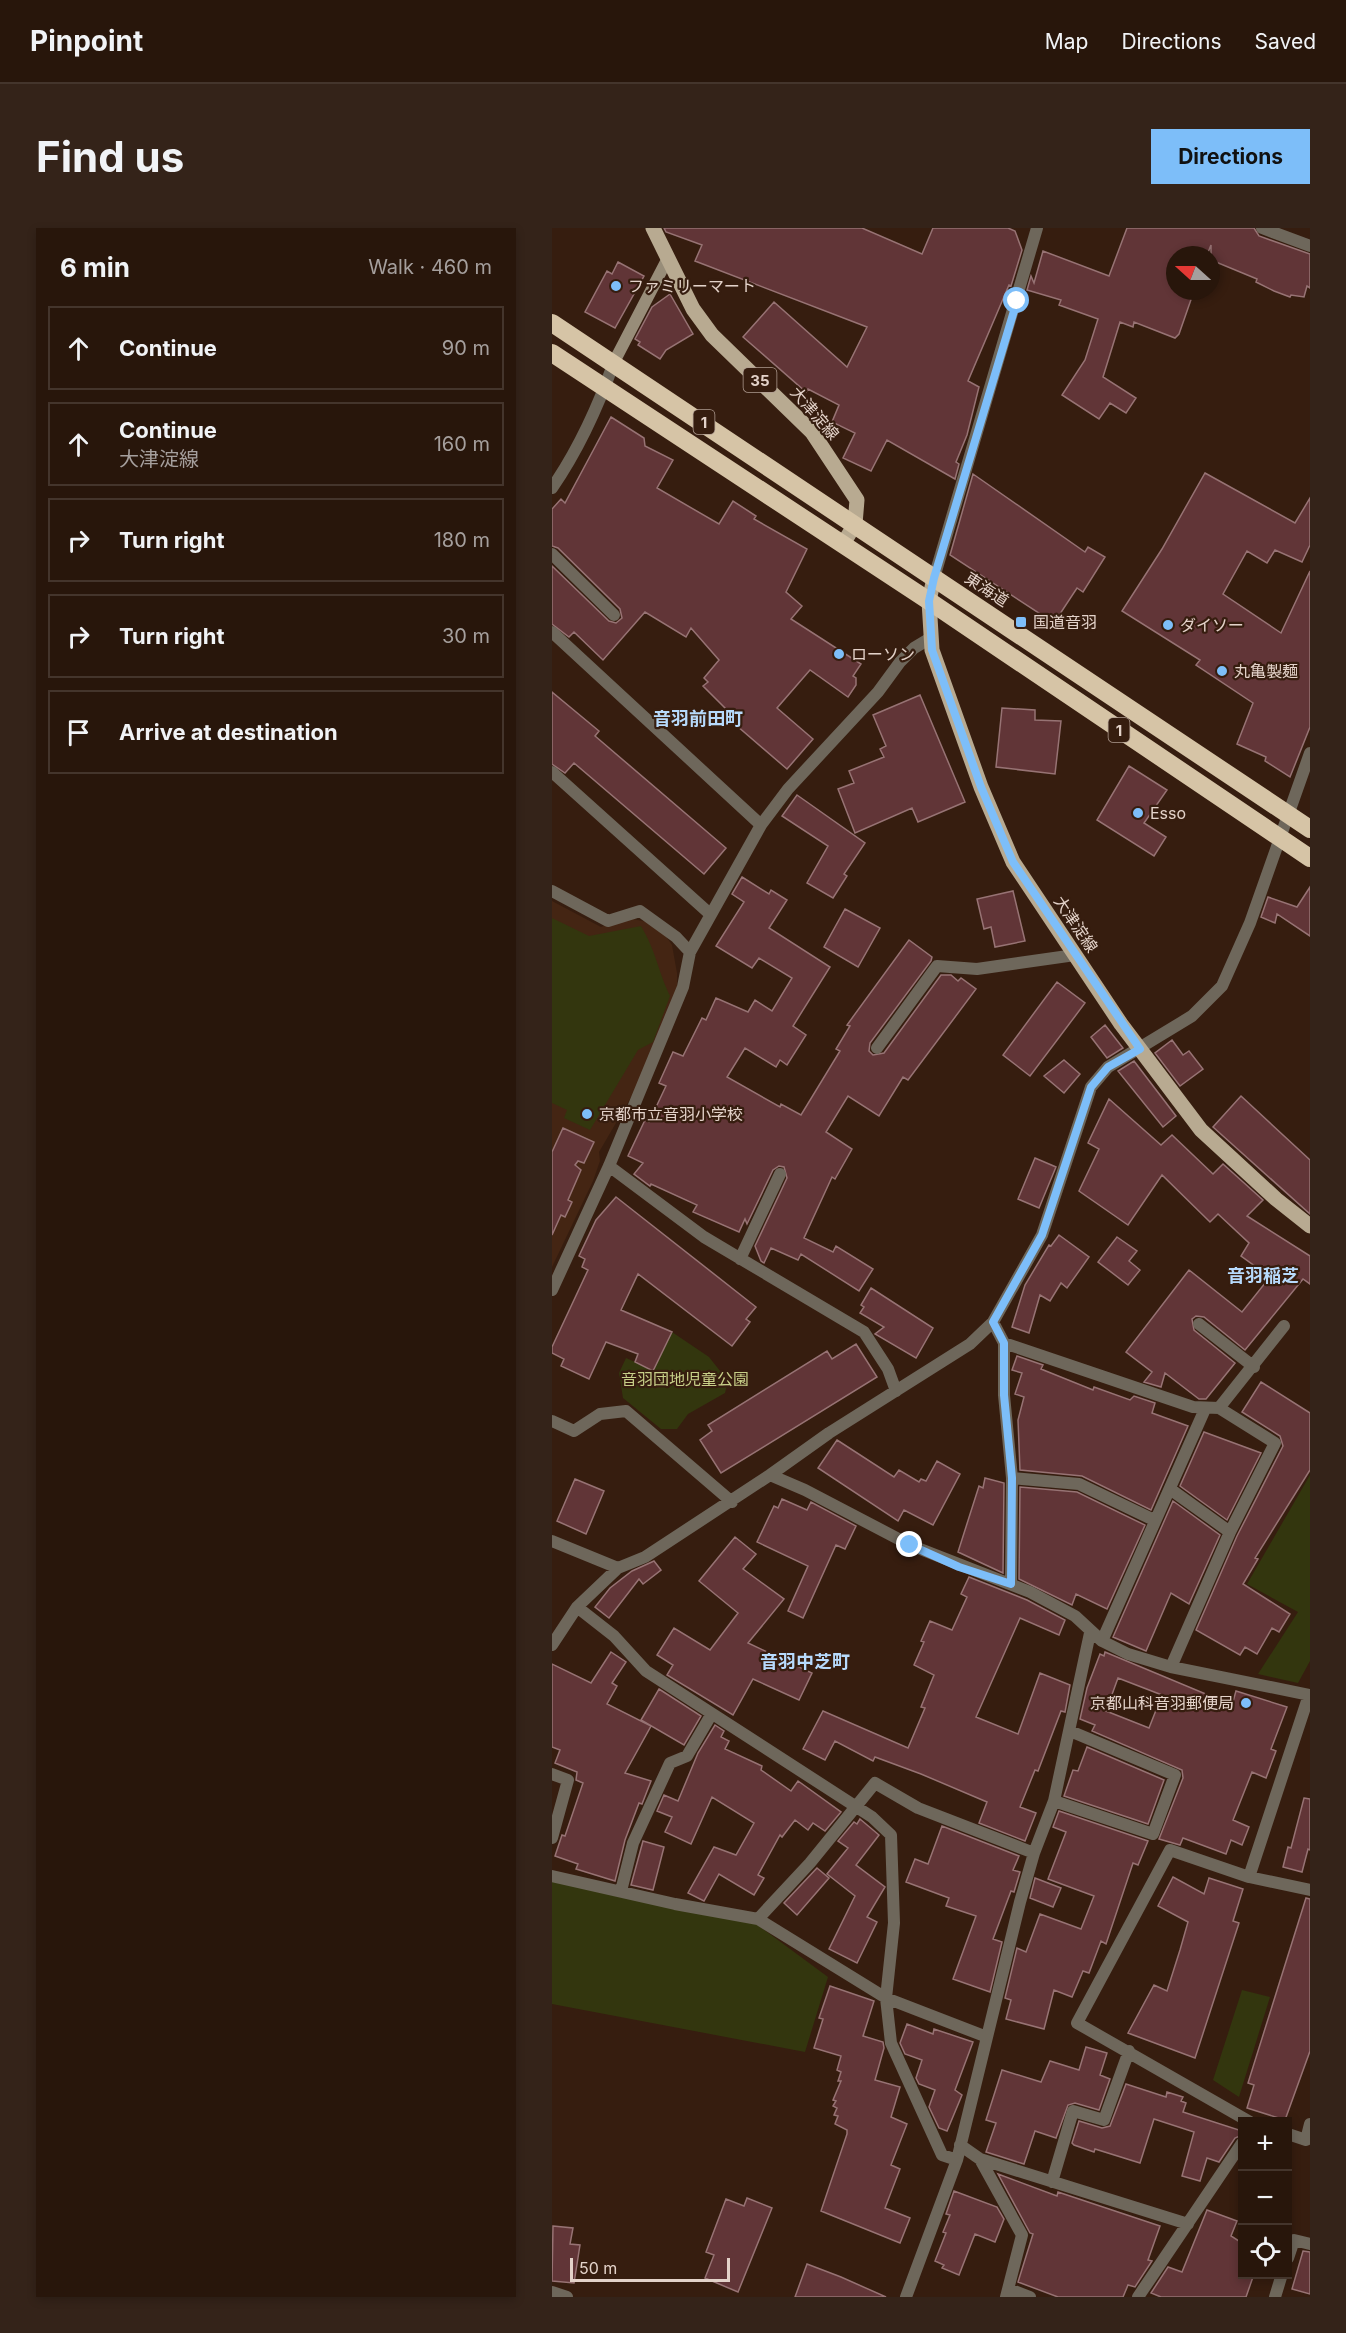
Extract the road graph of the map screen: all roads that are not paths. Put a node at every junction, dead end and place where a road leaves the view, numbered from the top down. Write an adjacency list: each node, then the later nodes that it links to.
1 (652, 228): 5 (main road, 大津淀線 / 35)
2 (1038, 228): 14 (street)
3 (1262, 228): 4 (street)
4 (1310, 246)
5 (668, 258): 8 (street); 11 (main road, 大津淀線 / 35)
6 (552, 323): 8 (highway, 東海道 / 1)
7 (552, 353): 9 (highway, 1)
8 (614, 362): 9 (street); 11 (highway, 東海道 / 1)
9 (605, 387): 10 (street); 12 (highway, 1)
10 (552, 488)
11 (855, 524): 12 (main road); 14 (highway, 東海道 / 1)
12 (843, 544): 15 (highway, 1)
13 (552, 554): 16 (street)
14 (934, 578): 15 (main road, 大津淀線); 21 (highway, 東海道 / 1)
15 (929, 601): 18 (main road, 大津淀線); 24 (highway, 1)
16 (614, 615)
17 (552, 632): 22 (street)
18 (929, 639): 22 (street); 29 (main road, 大津淀線)
19 (1309, 757): 21 (street)
20 (552, 772): 27 (street)
21 (1289, 815): 23 (highway, 東海道 / 1); 24 (street)
22 (761, 825): 27 (street)
23 (1310, 829)
24 (1280, 839): 25 (highway, 1); 31 (street)
25 (1310, 858)
26 (552, 891): 28 (street)
27 (710, 914): 28 (street)
28 (690, 952): 32 (street)
29 (1075, 955): 30 (street); 31 (main road, 大津淀線)
30 (877, 1048)
31 (1140, 1049): 34 (main road, 大津淀線); 37 (street)
32 (609, 1166): 35 (street); 36 (street)
33 (780, 1174): 35 (street)
34 (1310, 1226)
35 (740, 1259): 42 (street)
36 (552, 1290)
37 (993, 1322): 40 (street); 42 (street)
38 (1199, 1324): 41 (street)
39 (1284, 1326): 41 (street)
40 (1004, 1343): 44 (street); 47 (street)
41 (1254, 1367): 43 (street)
42 (897, 1391): 46 (street)
43 (1220, 1408): 44 (street); 51 (street)
44 (1205, 1409): 48 (street)
45 (552, 1421): 49 (street)
46 (770, 1475): 49 (street); 54 (street)
47 (1012, 1478): 50 (street); 54 (street)
48 (1170, 1489): 50 (street); 51 (street)
49 (732, 1502): 53 (street)
50 (1154, 1520): 57 (street)
51 (1230, 1532): 59 (street)
52 (552, 1541): 53 (street)
53 (618, 1568): 55 (street)
54 (1011, 1584): 56 (street)
55 (577, 1607): 58 (street); 61 (street)
56 (1090, 1633): 57 (street); 62 (street)
57 (1102, 1641): 59 (street)
58 (552, 1644)
59 (1171, 1667): 60 (street)
60 (1310, 1695): 69 (street)
61 (711, 1715): 65 (street); 71 (street)
62 (1070, 1731): 64 (street); 64 (street)
63 (552, 1773): 66 (street)
64 (1054, 1801): 67 (street)
65 (854, 1808): 67 (street); 72 (street); 73 (street)
66 (552, 1838)
67 (1034, 1853): 74 (street)
68 (552, 1876): 71 (street)
69 (1250, 1877): 70 (street); 75 (street)
70 (1310, 1890)
71 (621, 1891): 72 (street)
72 (758, 1919): 73 (street)
73 (886, 1998): 74 (street); 82 (street)
74 (987, 2037): 79 (street)
75 (1129, 2051): 76 (street); 83 (street)
76 (1243, 2117)
77 (1310, 2124): 78 (street)
78 (1292, 2136)
79 (960, 2145): 81 (street); 82 (street)
80 (1238, 2149): 84 (street)
81 (980, 2159): 83 (street); 89 (street)
82 (957, 2160): 91 (street)
83 (1052, 2182): 84 (street)
84 (1188, 2224): 93 (street)
85 (1310, 2244): 86 (street)
86 (1292, 2245)
87 (1280, 2279): 94 (street)
88 (552, 2292): 90 (street)
89 (1007, 2293): 92 (street)
90 (567, 2297)
91 (906, 2297)
92 (1030, 2297)
93 (1138, 2297)
94 (1275, 2297)

